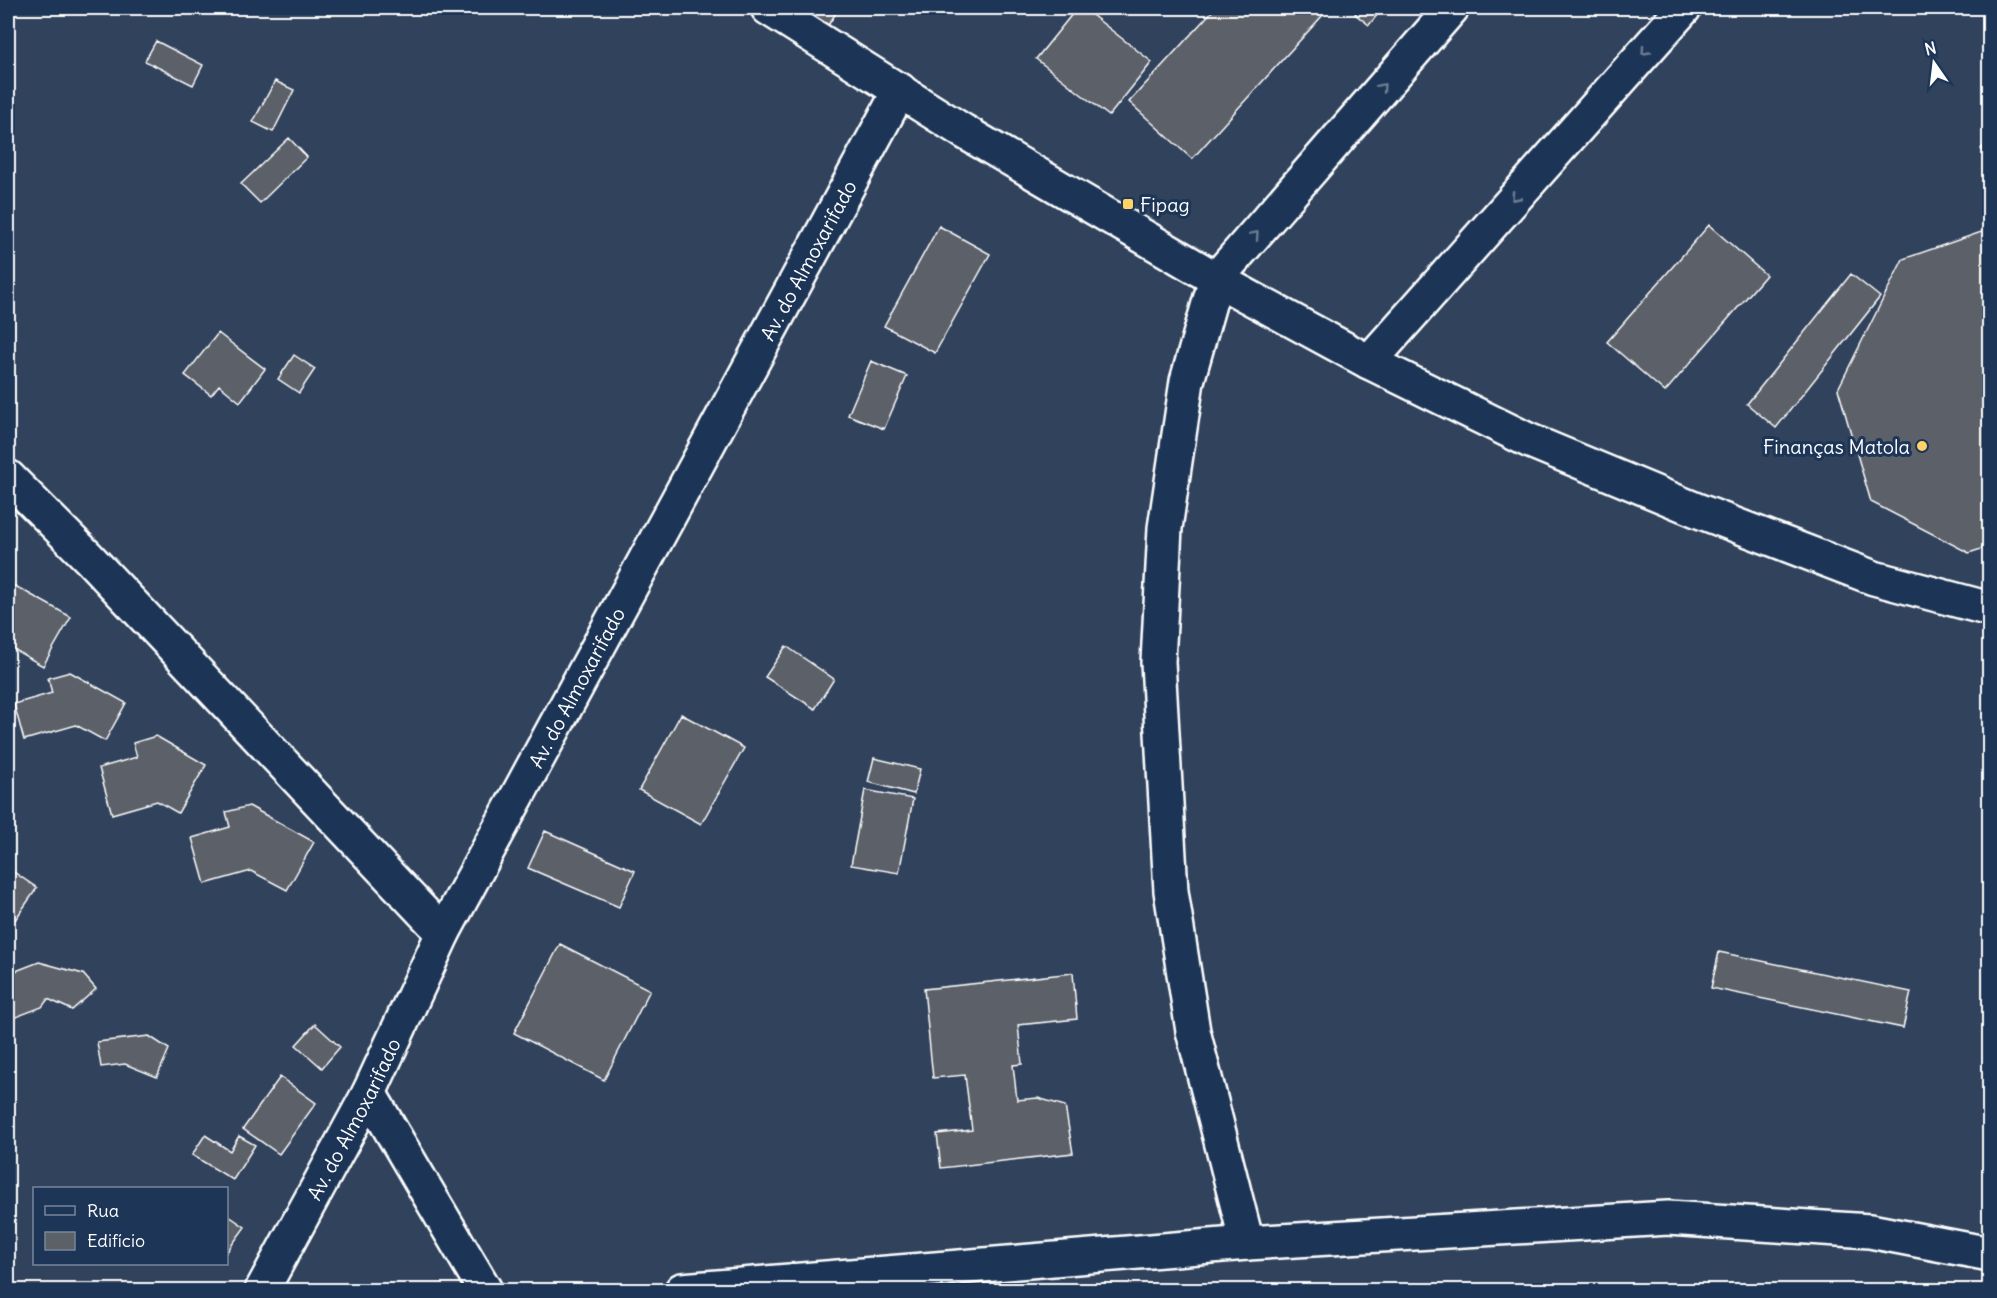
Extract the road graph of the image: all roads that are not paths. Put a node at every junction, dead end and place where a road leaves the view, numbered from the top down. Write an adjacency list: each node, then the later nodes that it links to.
1 (768, 8): 4 (street)
2 (1452, 8): 5 (street, one-way to 2)
3 (1684, 8): 6 (street, one-way to 6)
4 (900, 90): 5 (street); 9 (street, Av. do Almoxarifado)
5 (1216, 279): 6 (street); 11 (street)
6 (1369, 362): 8 (street)
7 (8, 477): 9 (street)
8 (1989, 609)
9 (443, 933): 10 (street, Av. do Almoxarifado)
10 (369, 1093): 13 (street, Av. do Almoxarifado); 14 (street)
11 (1248, 1243): 12 (street); 15 (street)
12 (1989, 1254)
13 (262, 1290)
14 (485, 1290)
15 (682, 1290)

